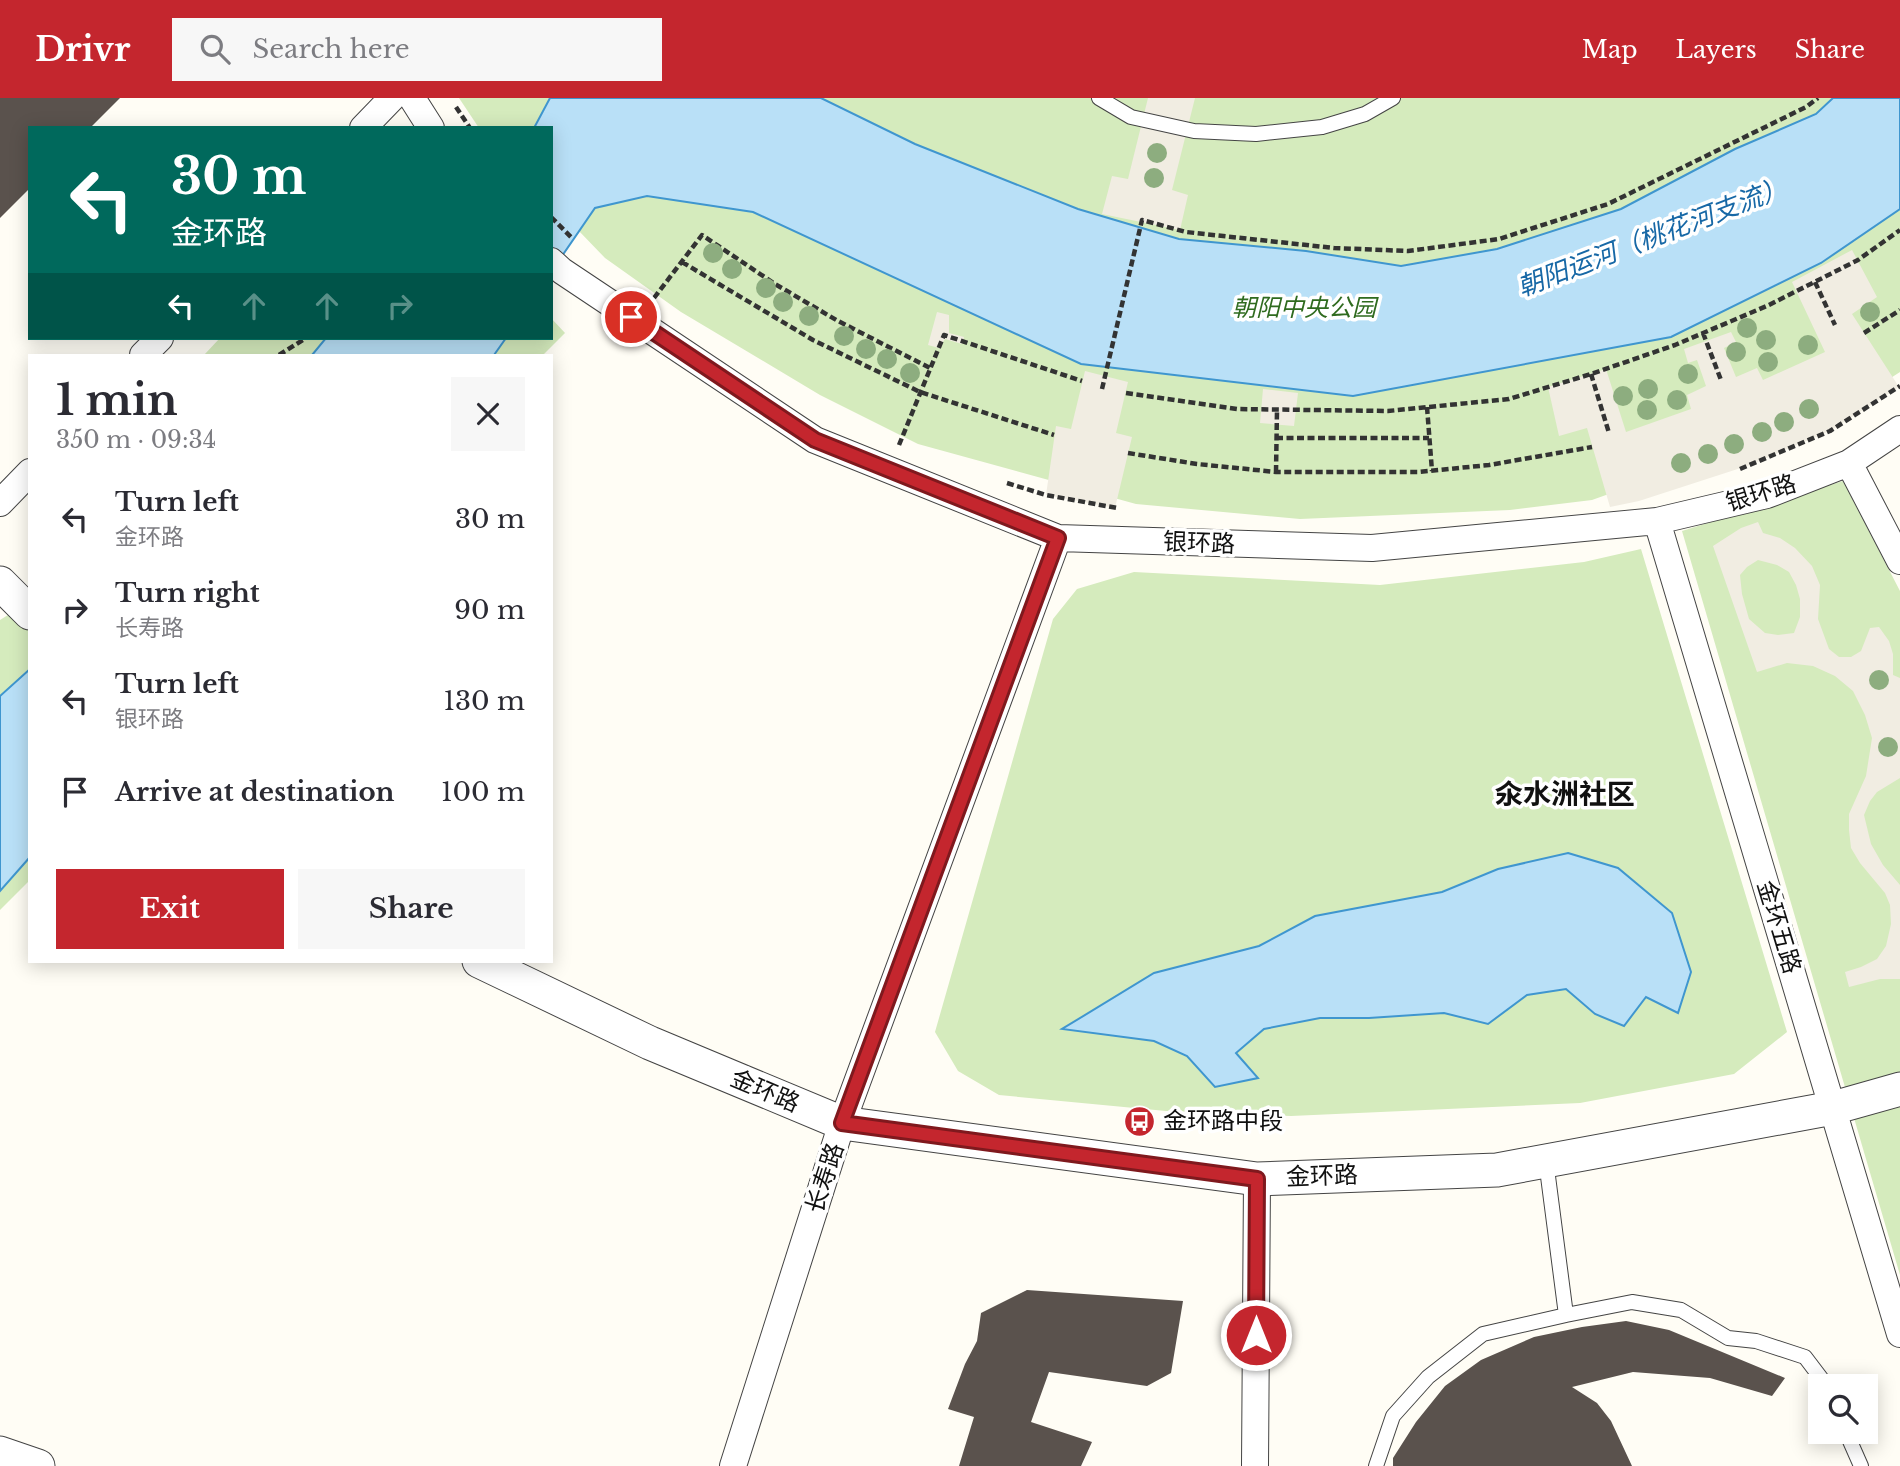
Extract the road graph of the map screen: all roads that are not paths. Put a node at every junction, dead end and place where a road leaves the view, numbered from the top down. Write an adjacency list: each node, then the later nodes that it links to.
1 (392, 98): 5 (street)
2 (412, 98): 6 (street)
3 (1099, 98): 4 (lane)
4 (1393, 98)
5 (365, 126)
6 (430, 126)
7 (557, 266): 15 (street, 银环路)
8 (158, 340): 9 (street)
9 (144, 354)
10 (1900, 429): 11 (street, 银环路)
11 (1849, 463): 14 (street, 银环路); 16 (street)
12 (28, 474): 13 (street)
13 (0, 503)
14 (1657, 521): 15 (street, 银环路); 21 (street, 金环五路)
15 (1058, 538): 22 (street, 长寿路)
16 (1900, 561)
17 (0, 583): 18 (street)
18 (28, 611)
19 (483, 963): 22 (street, 金环路)
20 (1900, 1089): 21 (street, 金环路)
21 (1833, 1108): 23 (street, 金环路); 26 (street, 金环五路)
22 (842, 1123): 24 (street, 金环路); 31 (street, 长寿路)
23 (1546, 1161): 24 (street, 金环路); 25 (lane)
24 (1257, 1179): 32 (street)
25 (1566, 1315): 27 (lane); 33 (lane)
26 (1900, 1334)
27 (1818, 1374)
28 (1851, 1444): 34 (lane)
29 (0, 1453): 30 (street)
30 (38, 1466)
31 (733, 1466)
32 (1255, 1466)
33 (1376, 1466)
34 (1861, 1466)

